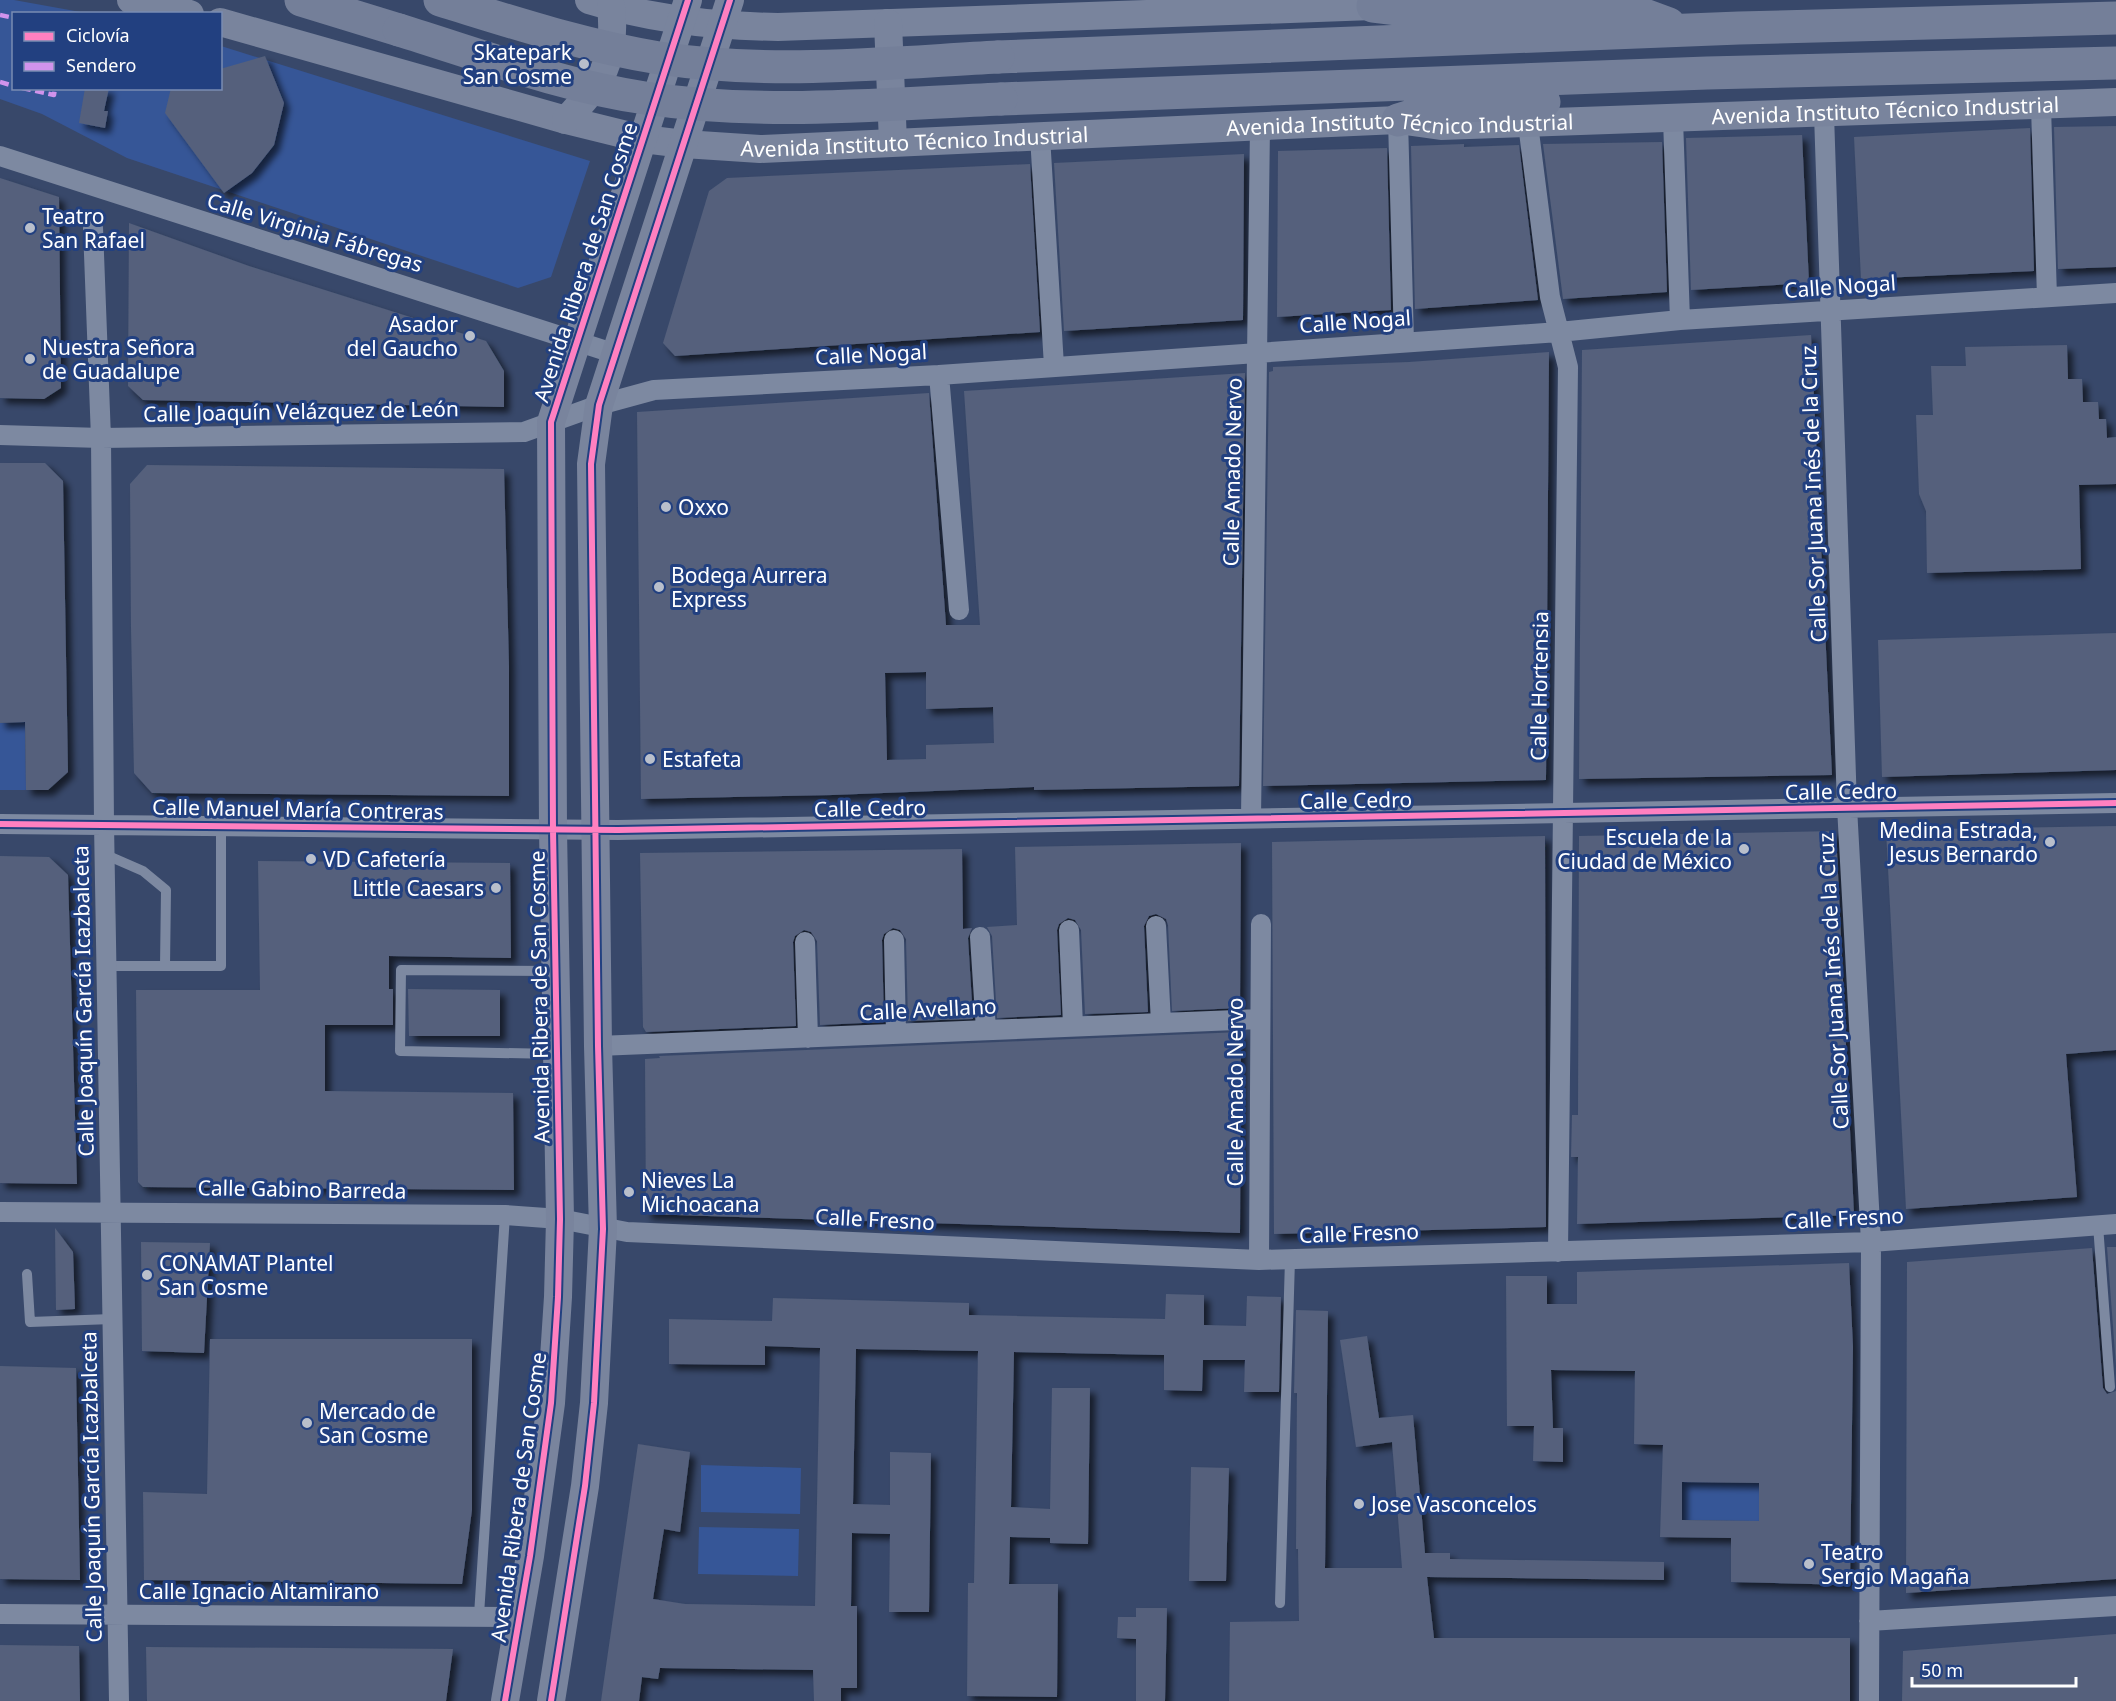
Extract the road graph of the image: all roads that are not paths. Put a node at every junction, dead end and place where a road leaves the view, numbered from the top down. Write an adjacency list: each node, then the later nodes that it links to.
1 (131, 0): 9 (main road)
2 (301, 0): 16 (highway, bridge)
3 (440, 0): 14 (highway, bridge)
4 (1408, 0): 7 (main road)
5 (600, 3): 8 (main road); 21 (main road)
6 (1265, 5): 7 (main road); 13 (main road)
7 (1373, 6): 14 (highway)
8 (685, 11): 10 (main road); 26 (main road, Avenida Ribera de San Cosme)
9 (182, 12)
10 (726, 13): 13 (main road); 28 (main road)
11 (2116, 18): 14 (highway)
12 (222, 23): 21 (main road, Avenida Instituto Técnico Industrial)
13 (888, 23): 27 (main road)
14 (1685, 30)
15 (2116, 63): 16 (highway)
16 (1620, 76): 22 (highway)
17 (2116, 102): 18 (main road, Avenida Instituto Técnico Industrial)
18 (2041, 107): 19 (main road, Avenida Instituto Técnico Industrial); 32 (street)
19 (1824, 114): 20 (main road, Avenida Instituto Técnico Industrial); 33 (street, Calle Sor Juana Inés de la Cruz)
20 (1673, 119): 23 (main road, Avenida Instituto Técnico Industrial); 34 (street)
21 (566, 120): 26 (main road, Avenida Instituto Técnico Industrial)
22 (1398, 120): 23 (main road, Avenida Instituto Técnico Industrial); 24 (main road, Avenida Instituto Técnico Industrial); 37 (street)
23 (1528, 124): 35 (street, Calle Hortensia)
24 (1260, 126): 25 (main road, Avenida Instituto Técnico Industrial); 38 (street, Calle Amado Nervo)
25 (1040, 136): 27 (main road, Avenida Instituto Técnico Industrial); 40 (street)
26 (643, 139): 28 (main road, Avenida Instituto Técnico Industrial); 36 (main road, Avenida Ribera de San Cosme)
27 (893, 142): 28 (main road, Avenida Instituto Técnico Industrial)
28 (684, 144): 39 (main road)
29 (0, 156): 36 (street, Calle Virginia Fábregas)
30 (93, 228): 45 (street, Calle Joaquín García Icazbalceta)
31 (2116, 293): 32 (street, Calle Nogal)
32 (2046, 297): 33 (street, Calle Nogal)
33 (1831, 310): 34 (street, Calle Nogal); 48 (street, Calle Sor Juana Inés de la Cruz)
34 (1680, 320): 35 (street, Calle Nogal)
35 (1559, 332): 37 (street, Calle Nogal); 49 (street, Calle Hortensia)
36 (577, 339): 39 (street, Calle Virginia Fábregas); 43 (main road, Avenida Ribera de San Cosme)
37 (1404, 342): 38 (street, Calle Nogal)
38 (1257, 352): 40 (street, Calle Nogal); 50 (street, Calle Amado Nervo)
39 (616, 354): 42 (main road)
40 (1054, 366): 41 (street, Calle Nogal)
41 (939, 375): 42 (street, Calle Nogal); 46 (street)
42 (599, 405): 43 (street, Calle Joaquín Velázquez de León); 55 (main road)
43 (551, 422): 45 (street, Calle Joaquín Velázquez de León); 54 (main road, Avenida Ribera de San Cosme)
44 (0, 435): 45 (street, Calle Joaquín Velázquez de León)
45 (101, 438): 52 (street, Calle Joaquín García Icazbalceta)
46 (959, 610)
47 (2116, 802): 48 (street, Calle Cedro)
48 (1847, 807): 49 (street, Calle Cedro); 80 (street, Calle Sor Juana Inés de la Cruz)
49 (1561, 812): 50 (street, Calle Cedro); 81 (street, Calle Hortensia)
50 (1251, 818): 55 (street, Calle Cedro)
51 (0, 824): 52 (street, Calle Manuel María Contreras)
52 (104, 824): 53 (street, Calle Manuel María Contreras); 56 (street, Calle Joaquín García Icazbalceta)
53 (221, 825): 54 (street, Calle Manuel María Contreras); 64 (lane)
54 (553, 830): 55 (street, Calle Manuel María Contreras); 65 (main road, Avenida Ribera de San Cosme)
55 (596, 830): 72 (main road)
56 (105, 854): 63 (street, Calle Joaquín García Icazbalceta); 64 (lane)
57 (1261, 924): 66 (street, Calle Amado Nervo)
58 (1156, 926): 67 (street)
59 (1069, 930): 68 (street)
60 (980, 937): 69 (street)
61 (894, 940): 70 (street)
62 (804, 942): 71 (street)
63 (106, 966): 64 (lane); 74 (street, Calle Joaquín García Icazbalceta)
64 (165, 966)
65 (554, 971): 73 (main road, Avenida Ribera de San Cosme); 73 (lane)
66 (1260, 1019): 67 (street, Calle Avellano); 83 (street, Calle Amado Nervo)
67 (1161, 1023): 68 (street, Calle Avellano)
68 (1073, 1026): 69 (street, Calle Avellano)
69 (986, 1030): 70 (street, Calle Avellano)
70 (896, 1034): 71 (street, Calle Avellano)
71 (808, 1038): 72 (street, Calle Avellano)
72 (598, 1046): 79 (main road)
73 (557, 1054): 77 (main road, Avenida Ribera de San Cosme)
74 (111, 1211): 75 (street, Calle Gabino Barreda); 76 (street, Calle Gabino Barreda); 85 (street, Calle Joaquín García Icazbalceta)
75 (0, 1212)
76 (505, 1215): 77 (street, Calle Gabino Barreda); 90 (lane)
77 (560, 1219): 79 (street, Calle Gabino Barreda); 92 (main road, Avenida Ribera de San Cosme)
78 (2107, 1224): 80 (street, Calle Fresno); 86 (lane)
79 (603, 1229): 83 (street, Calle Fresno); 96 (main road)
80 (1871, 1242): 81 (street, Calle Fresno); 93 (street, Calle Sor Juana Inés de la Cruz)
81 (1558, 1252): 82 (street, Calle Fresno)
82 (1290, 1259): 83 (street, Calle Fresno); 87 (lane)
83 (1259, 1260)
84 (27, 1274): 85 (lane)
85 (112, 1319): 91 (street, Calle Joaquín García Icazbalceta)
86 (2110, 1387)
87 (1280, 1603)
88 (2116, 1606): 93 (street)
89 (0, 1614): 91 (street, Calle Ignacio Altamirano)
90 (479, 1615): 91 (street, Calle Ignacio Altamirano); 92 (street, Calle Ignacio Altamirano)
91 (117, 1616): 94 (street, Calle Joaquín García Icazbalceta)
92 (519, 1617): 95 (main road, Avenida Ribera de San Cosme)
93 (1869, 1621): 97 (street, Calle Sor Juana Inés de la Cruz)
94 (119, 1701)
95 (505, 1701)
96 (551, 1701)
97 (1869, 1701)

